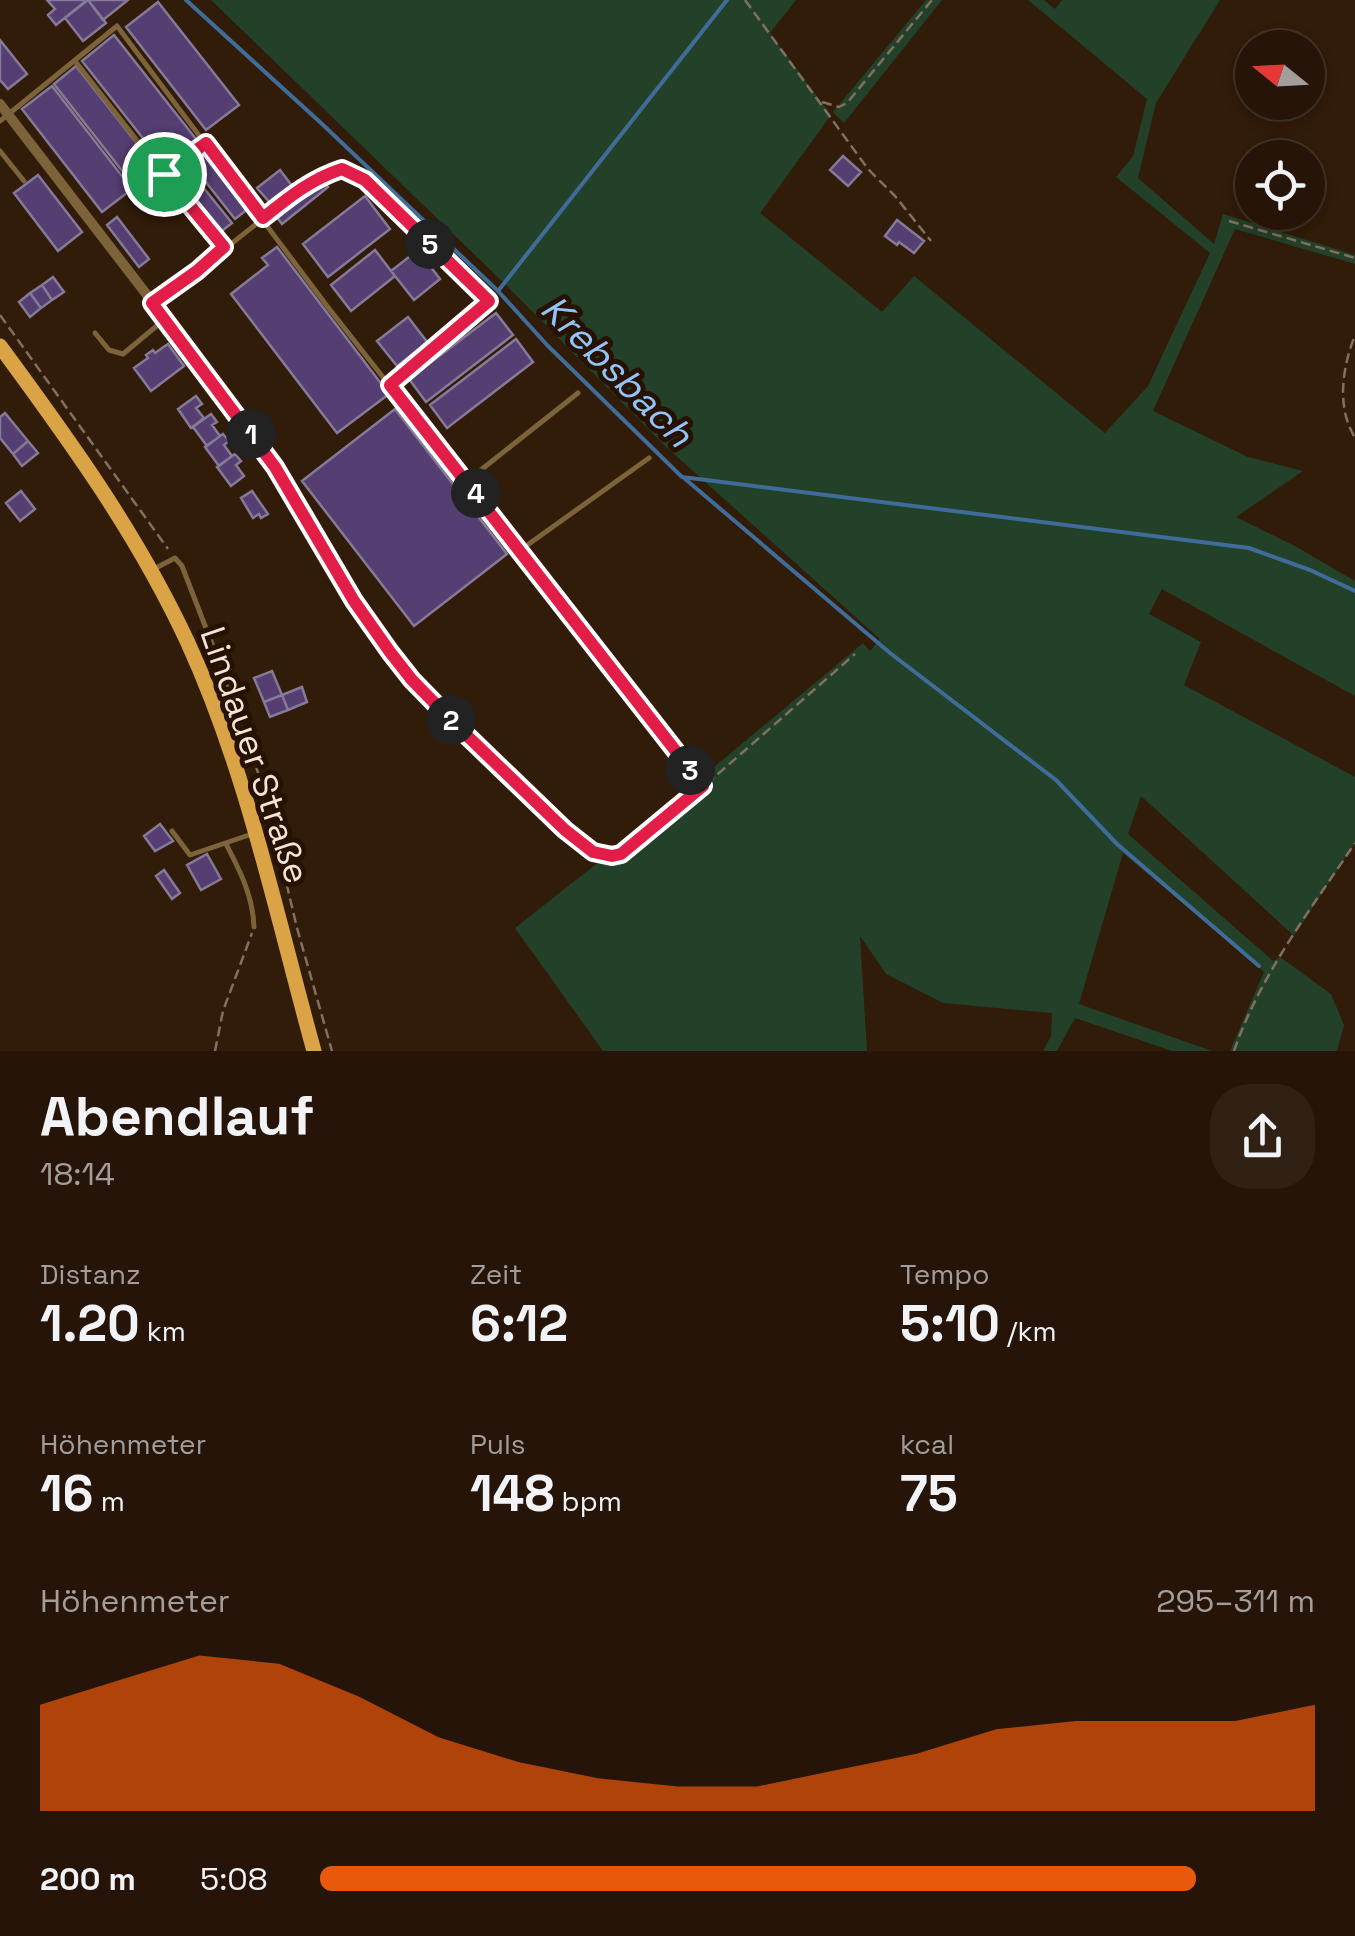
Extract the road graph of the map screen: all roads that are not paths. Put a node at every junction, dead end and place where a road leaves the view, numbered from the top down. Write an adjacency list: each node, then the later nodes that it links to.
1 (74, 60): 3 (lane); 4 (lane); 6 (lane)
2 (0, 104): 3 (street)
3 (4, 118): 10 (street)
4 (206, 143): 6 (lane); 8 (lane)
5 (0, 151): 7 (lane)
6 (164, 174): 9 (lane)
7 (24, 181)
8 (263, 218): 9 (lane); 14 (lane); 14 (lane)
9 (224, 247): 10 (lane)
10 (152, 303): 11 (street)
11 (165, 319): 12 (lane); 17 (street)
12 (95, 334)
13 (0, 346): 20 (main road, Lindauer Straße)
14 (390, 385): 18 (lane)
15 (578, 393): 18 (lane)
16 (649, 458): 19 (lane)
17 (275, 467)
18 (467, 481): 19 (lane)
19 (519, 551): 21 (lane)
20 (152, 570): 22 (lane); 24 (main road, Lindauer Straße)
21 (558, 600)
22 (234, 701)
23 (172, 830): 25 (lane)
24 (255, 833): 25 (lane); 27 (main road, Lindauer Straße)
25 (226, 844): 26 (lane)
26 (254, 927)
27 (314, 1051)

